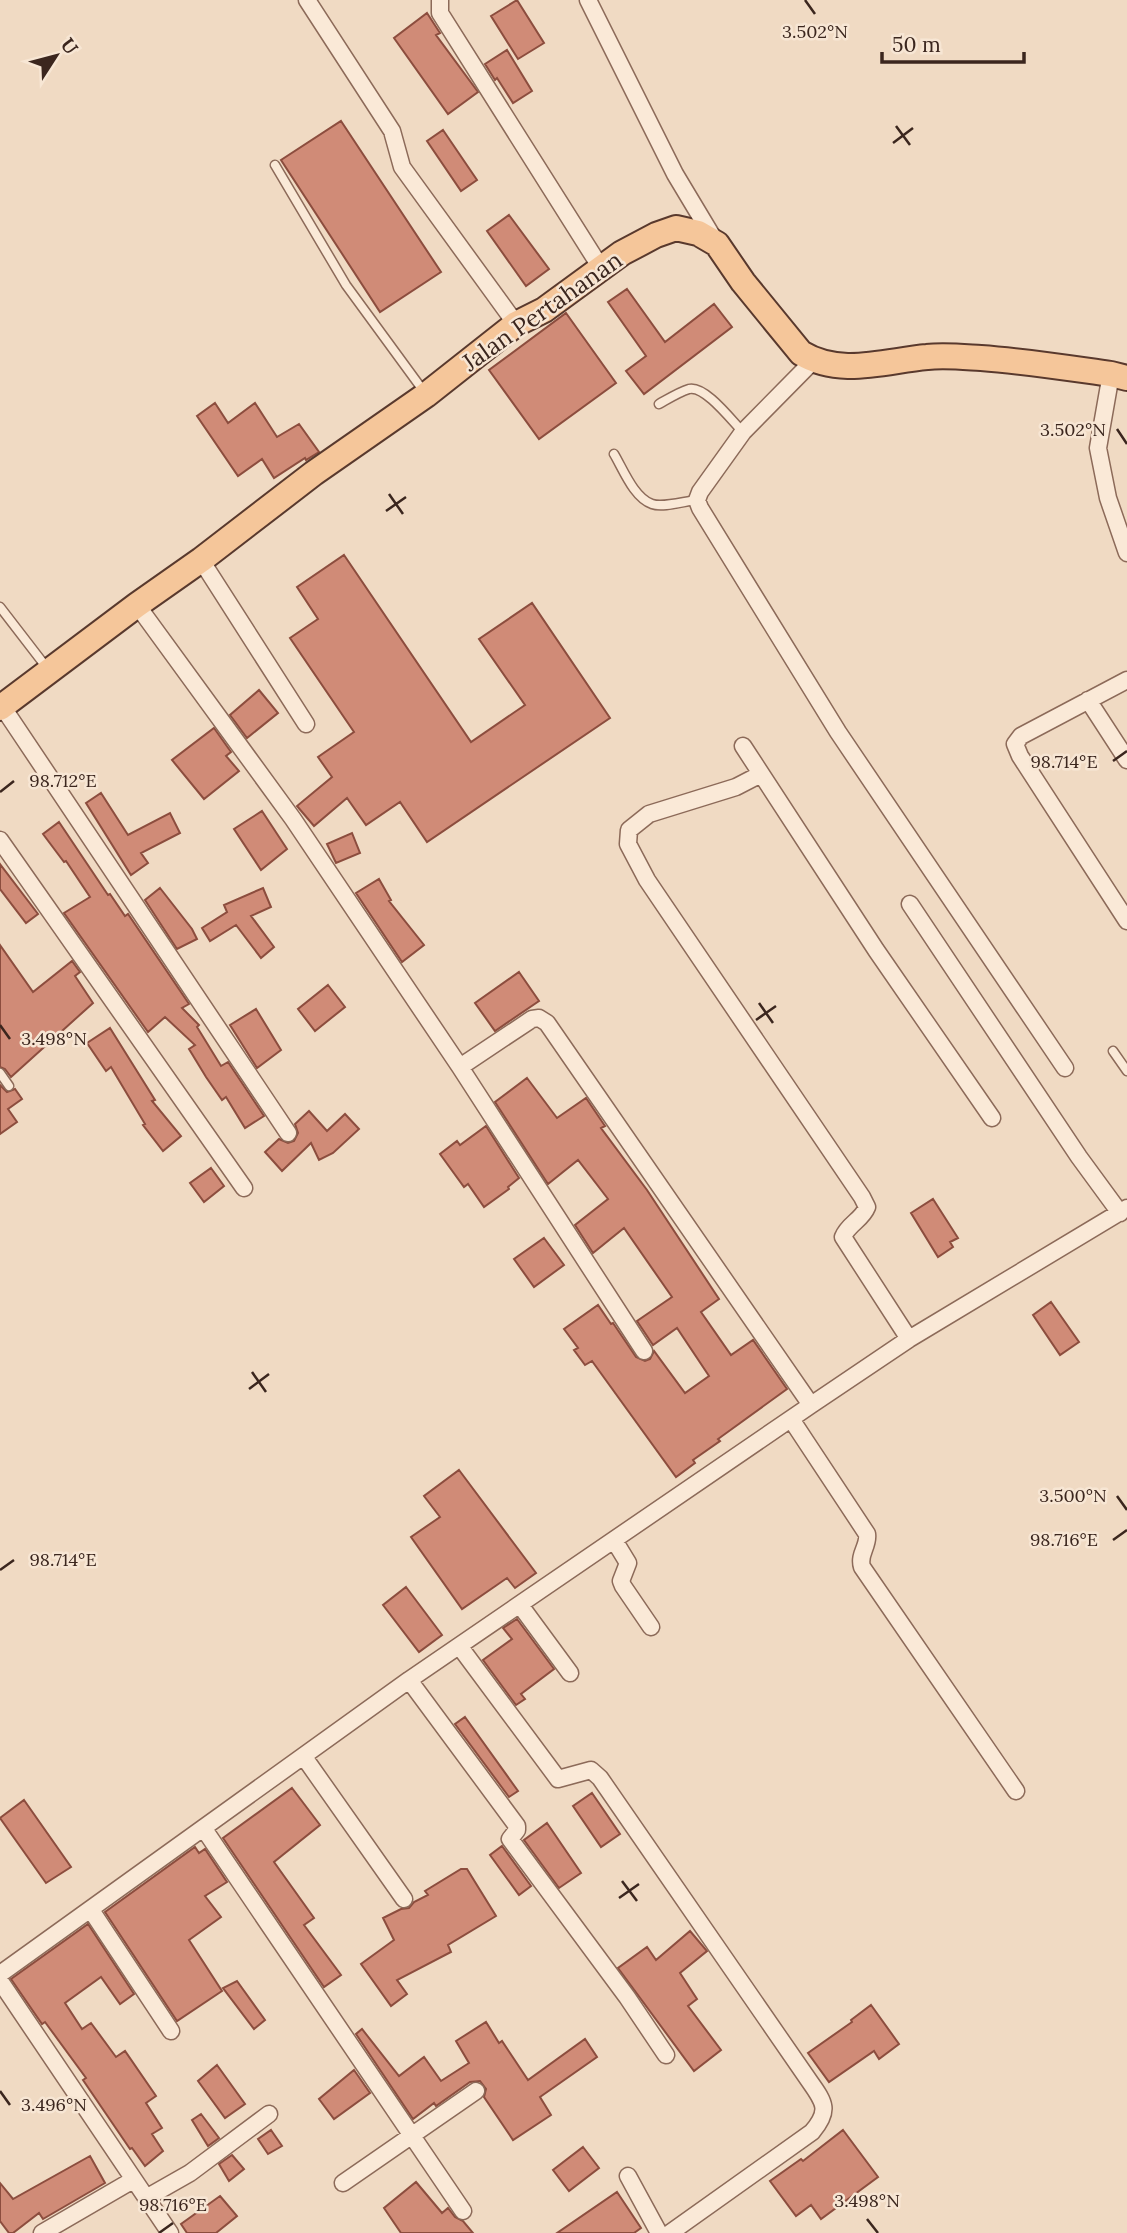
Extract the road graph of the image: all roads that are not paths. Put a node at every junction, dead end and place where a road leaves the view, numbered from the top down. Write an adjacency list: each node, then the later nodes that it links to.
1 (307, 0): 7 (street)
2 (440, 0): 6 (street)
3 (588, 0): 5 (street)
4 (275, 165): 10 (lane)
5 (717, 244): 6 (main road, Jalan Pertahanan); 8 (main road)
6 (601, 268): 7 (main road, Jalan Pertahanan)
7 (516, 324): 10 (main road, Jalan Pertahanan)
8 (813, 361): 9 (main road); 12 (street)
9 (1119, 376): 15 (street)
10 (426, 395): 16 (main road, Jalan Pertahanan)
11 (659, 404): 12 (lane)
12 (743, 432): 14 (street)
13 (614, 454): 14 (lane)
14 (697, 500): 32 (street)
15 (1127, 553)
16 (201, 561): 17 (main road, Jalan Pertahanan); 23 (street)
17 (137, 605): 19 (main road, Jalan Pertahanan); 31 (street)
18 (0, 607): 19 (lane)
19 (48, 669): 22 (main road, Jalan Pertahanan)
20 (1127, 680): 21 (street)
21 (1088, 700): 25 (street); 29 (street)
22 (1, 707): 37 (street)
23 (306, 724)
24 (743, 746): 26 (street)
25 (1127, 760)
26 (761, 774): 36 (street); 40 (street)
27 (0, 840): 38 (street)
28 (910, 904): 39 (street)
29 (1127, 921)
30 (1113, 1051): 33 (lane)
31 (460, 1067): 41 (street); 42 (street)
32 (1065, 1068)
33 (1127, 1071)
34 (0, 1073): 35 (lane)
35 (9, 1086)
36 (992, 1118)
37 (288, 1133)
38 (244, 1188)
39 (1123, 1210): 40 (street)
40 (909, 1339): 42 (street)
41 (644, 1351)
42 (811, 1405): 43 (street)
43 (791, 1419): 44 (street); 51 (street)
44 (614, 1540): 45 (street); 46 (street)
45 (520, 1605): 47 (street); 48 (street)
46 (651, 1627)
47 (460, 1647): 49 (street); 70 (street)
48 (570, 1672)
49 (409, 1680): 50 (street); 58 (street)
50 (303, 1757): 52 (street); 53 (street)
51 (1016, 1791)
52 (204, 1829): 54 (street); 61 (street)
53 (404, 1899)
54 (91, 1910): 55 (street); 57 (street)
55 (0, 1974)
56 (0, 1981): 63 (street)
57 (171, 2031)
58 (666, 2055)
59 (475, 2091): 61 (street)
60 (269, 2114): 65 (street)
61 (411, 2136): 64 (street); 66 (street)
62 (628, 2176): 69 (street)
63 (133, 2180): 65 (street); 67 (street)
64 (343, 2183)
65 (146, 2198): 68 (street)
66 (463, 2211)
67 (42, 2233)
68 (170, 2233)
69 (659, 2233)
70 (670, 2233)

